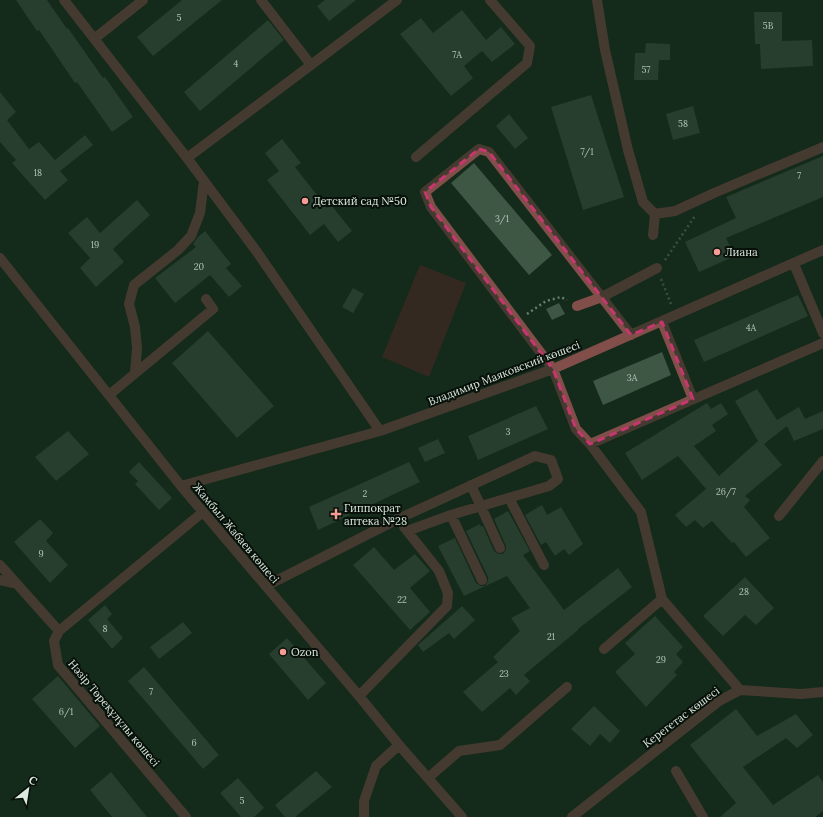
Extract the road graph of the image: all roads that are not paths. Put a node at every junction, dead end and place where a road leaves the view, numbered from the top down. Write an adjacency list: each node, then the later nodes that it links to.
1 (64, 0): 7 (street)
2 (144, 0): 7 (street)
3 (261, 0): 8 (street)
4 (397, 0): 8 (street)
5 (490, 0): 10 (street)
6 (597, 0): 13 (street)
7 (94, 39): 11 (street)
8 (311, 65): 11 (street)
9 (823, 147): 13 (street)
10 (416, 157)
11 (187, 158): 12 (street)
12 (204, 181): 27 (street); 30 (street)
13 (655, 214): 14 (street)
14 (653, 235)
15 (823, 250): 17 (street, Владимир Маяковский көшесі)
16 (0, 258): 28 (street, Жамбыл Жабаев көшесі)
17 (794, 264): 22 (street, Владимир Маяковский көшесі); 23 (street)
18 (657, 268): 19 (street)
19 (602, 297): 21 (street); 24 (street); 26 (street)
20 (206, 299): 27 (street)
21 (577, 306)
22 (662, 322): 24 (street, Владимир Маяковский көшесі); 29 (street)
23 (823, 333)
24 (631, 335): 26 (street, Владимир Маяковский көшесі)
25 (823, 343): 29 (street)
26 (553, 369): 30 (street, Владимир Маяковский көшесі); 31 (street)
27 (135, 374): 28 (street)
28 (109, 395): 34 (street, Жамбыл Жабаев көшесі)
29 (693, 399): 31 (street)
30 (380, 431): 34 (street, Владимир Маяковский көшесі)
31 (590, 444): 49 (street)
32 (823, 460): 39 (street)
33 (471, 485): 35 (street); 36 (street); 40 (street)
34 (181, 486): 37 (street, Жамбыл Жабаев көшесі)
35 (509, 498): 36 (street); 44 (street)
36 (480, 507): 38 (street); 42 (street)
37 (203, 512): 48 (street, Жамбыл Жабаев көшесі); 50 (street)
38 (451, 515): 41 (street); 46 (street)
39 (779, 516)
40 (398, 519): 41 (street); 48 (street)
41 (407, 531): 55 (street)
42 (500, 548)
43 (0, 565): 47 (street)
44 (544, 566)
45 (0, 580): 47 (street)
46 (482, 580)
47 (17, 584): 50 (street)
48 (266, 586): 55 (street, Жамбыл Жабаев көшесі)
49 (662, 599): 51 (street); 53 (street)
50 (59, 631): 59 (street, Нәзір Төреқұлұлы көшесі)
51 (604, 649)
52 (567, 687): 58 (street)
53 (740, 690): 54 (street); 62 (street, Керегетас көшесі)
54 (823, 692)
55 (359, 696): 56 (street, Жамбыл Жабаев көшесі)
56 (399, 746): 58 (street, Жамбыл Жабаев көшесі); 60 (street)
57 (676, 772): 63 (street)
58 (428, 778): 61 (street, Жамбыл Жабаев көшесі)
59 (186, 817)
60 (364, 817)
61 (462, 817)
62 (572, 817)
63 (703, 817)

